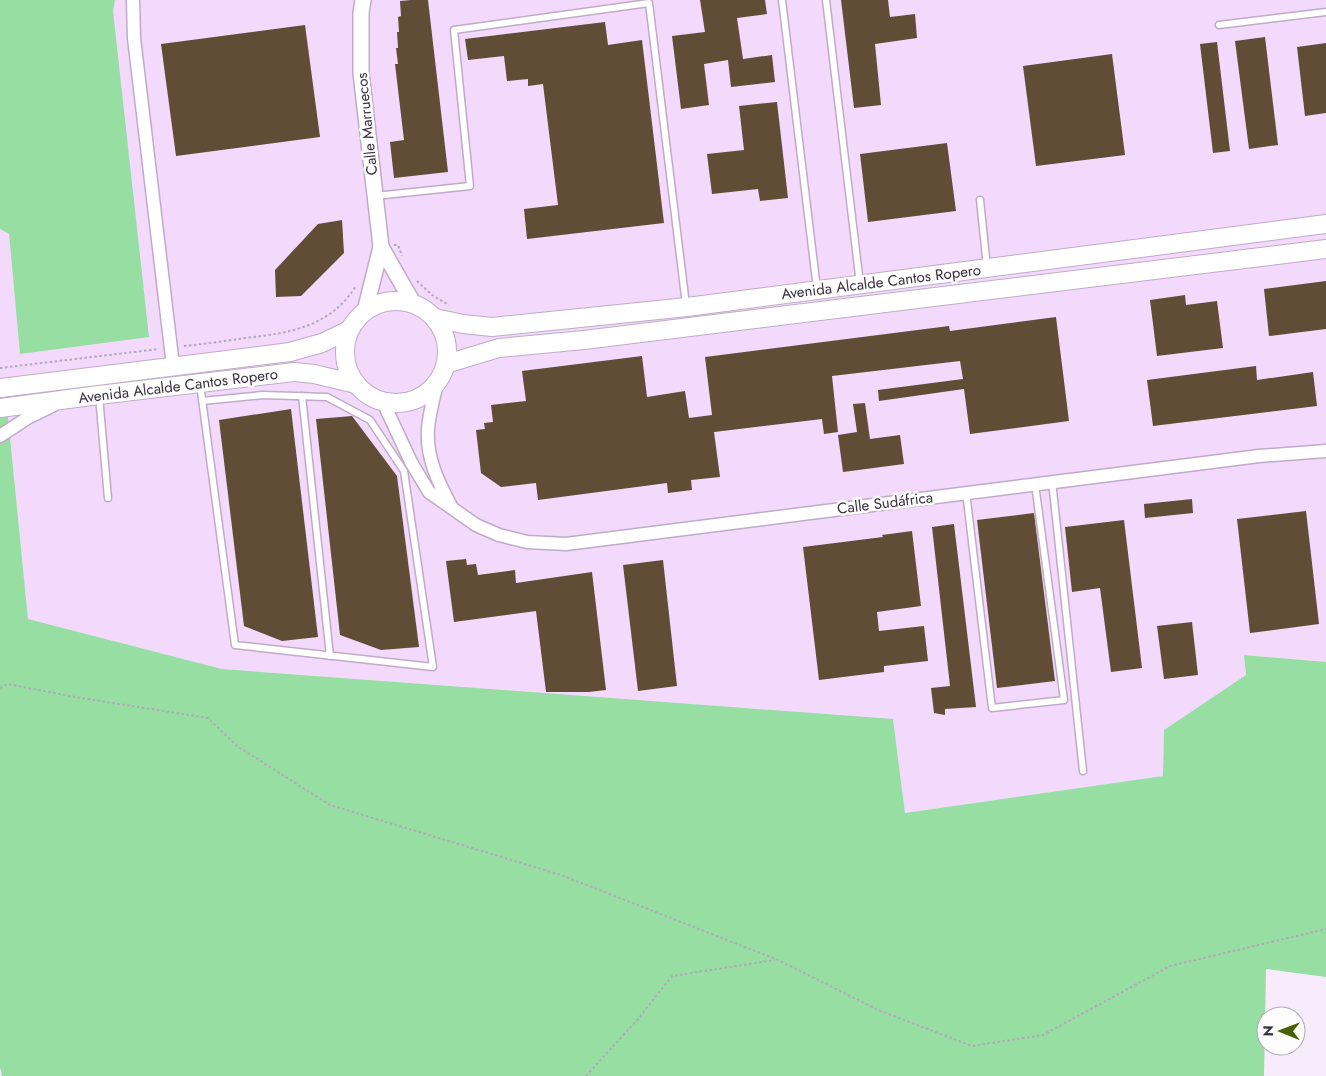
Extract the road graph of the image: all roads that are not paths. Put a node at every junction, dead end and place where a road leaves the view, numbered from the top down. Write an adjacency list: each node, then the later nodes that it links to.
1 (133, 0): 21 (street)
2 (363, 0): 7 (street, Calle Marruecos)
3 (782, 0): 14 (lane)
4 (826, 0): 13 (lane)
5 (1326, 12): 6 (lane)
6 (1219, 25)
7 (375, 196): 10 (street, Calle Marruecos); 16 (lane)
8 (980, 200): 12 (lane)
9 (1326, 224): 12 (main road, Avenida Alcalde Cantos Ropero)
10 (381, 247): 15 (street, Calle Marruecos); 17 (street, Calle Marruecos)
11 (1326, 249): 20 (main road, Avenida Alcalde Cantos Ropero)
12 (987, 268): 13 (main road, Avenida Alcalde Cantos Ropero)
13 (860, 285): 14 (main road, Avenida Alcalde Cantos Ropero)
14 (817, 290): 16 (main road, Avenida Alcalde Cantos Ropero)
15 (413, 303): 17 (main road); 18 (main road)
16 (687, 307): 18 (main road, Avenida Alcalde Cantos Ropero)
17 (365, 311): 19 (main road)
18 (435, 318): 20 (main road)
19 (349, 330): 21 (main road, Avenida Alcalde Cantos Ropero); 24 (main road)
20 (446, 364): 22 (main road)
21 (173, 366): 25 (main road, Avenida Alcalde Cantos Ropero)
22 (437, 382): 30 (main road); 38 (street, Calle Sudáfrica)
23 (200, 383): 24 (main road, Avenida Alcalde Cantos Ropero); 26 (main road, Avenida Alcalde Cantos Ropero); 29 (lane)
24 (356, 384): 30 (main road)
25 (0, 388)
26 (99, 395): 28 (main road, Avenida Alcalde Cantos Ropero); 37 (lane)
27 (302, 396): 29 (lane); 39 (lane); 39 (lane)
28 (70, 399): 31 (main road, Avenida Alcalde Cantos Ropero); 32 (street)
29 (202, 401): 39 (lane)
30 (383, 402): 38 (street, Calle Sudáfrica)
31 (0, 408)
32 (0, 436)
33 (1326, 451): 34 (street, Calle Sudáfrica)
34 (1052, 481): 35 (street, Calle Sudáfrica); 40 (lane)
35 (1035, 484): 36 (street, Calle Sudáfrica); 36 (lane)
36 (966, 492): 38 (street, Calle Sudáfrica)
37 (108, 498)
38 (452, 509)
39 (330, 656)
40 (1083, 771)

